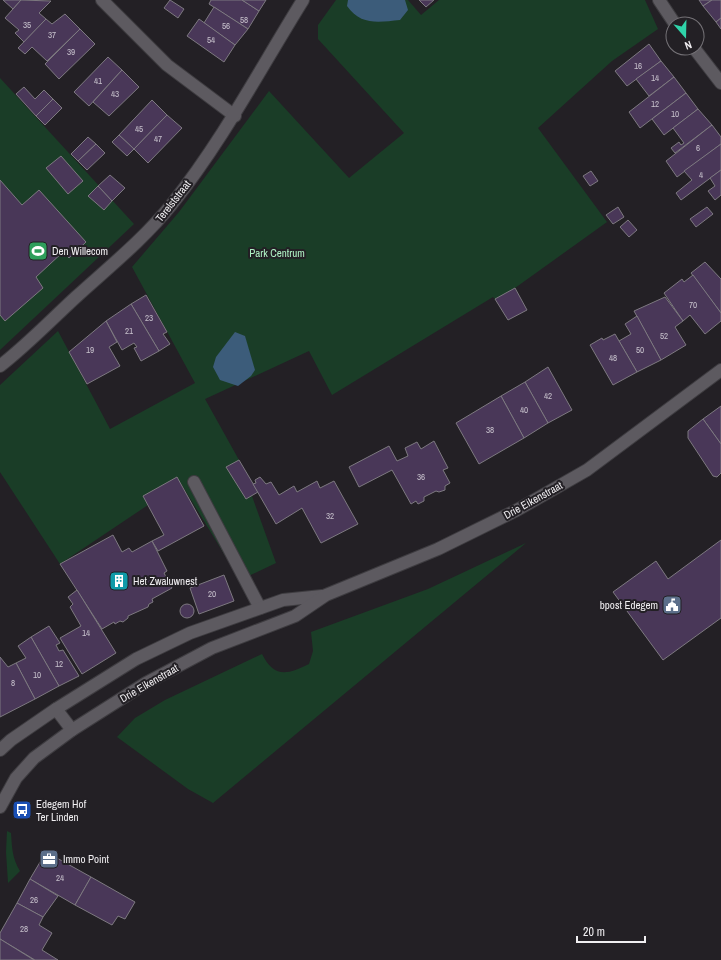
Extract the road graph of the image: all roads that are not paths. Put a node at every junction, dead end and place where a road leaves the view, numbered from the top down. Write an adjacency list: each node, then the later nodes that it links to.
1 (102, 0): 7 (street)
2 (303, 0): 7 (street, Terelststraat)
3 (659, 0): 4 (street)
4 (670, 16)
5 (700, 56): 6 (street)
6 (721, 83)
7 (235, 116): 8 (street, Terelststraat)
8 (0, 366)
9 (721, 370): 11 (street, Drie Eikenstraat)
10 (194, 482): 12 (street)
11 (326, 596): 12 (street, Drie Eikenstraat); 14 (street, Drie Eikenstraat)
12 (260, 608): 13 (street, Drie Eikenstraat)
13 (56, 709): 14 (street); 15 (street, Drie Eikenstraat)
14 (72, 730): 16 (street, Drie Eikenstraat)
15 (0, 750)
16 (0, 807)

